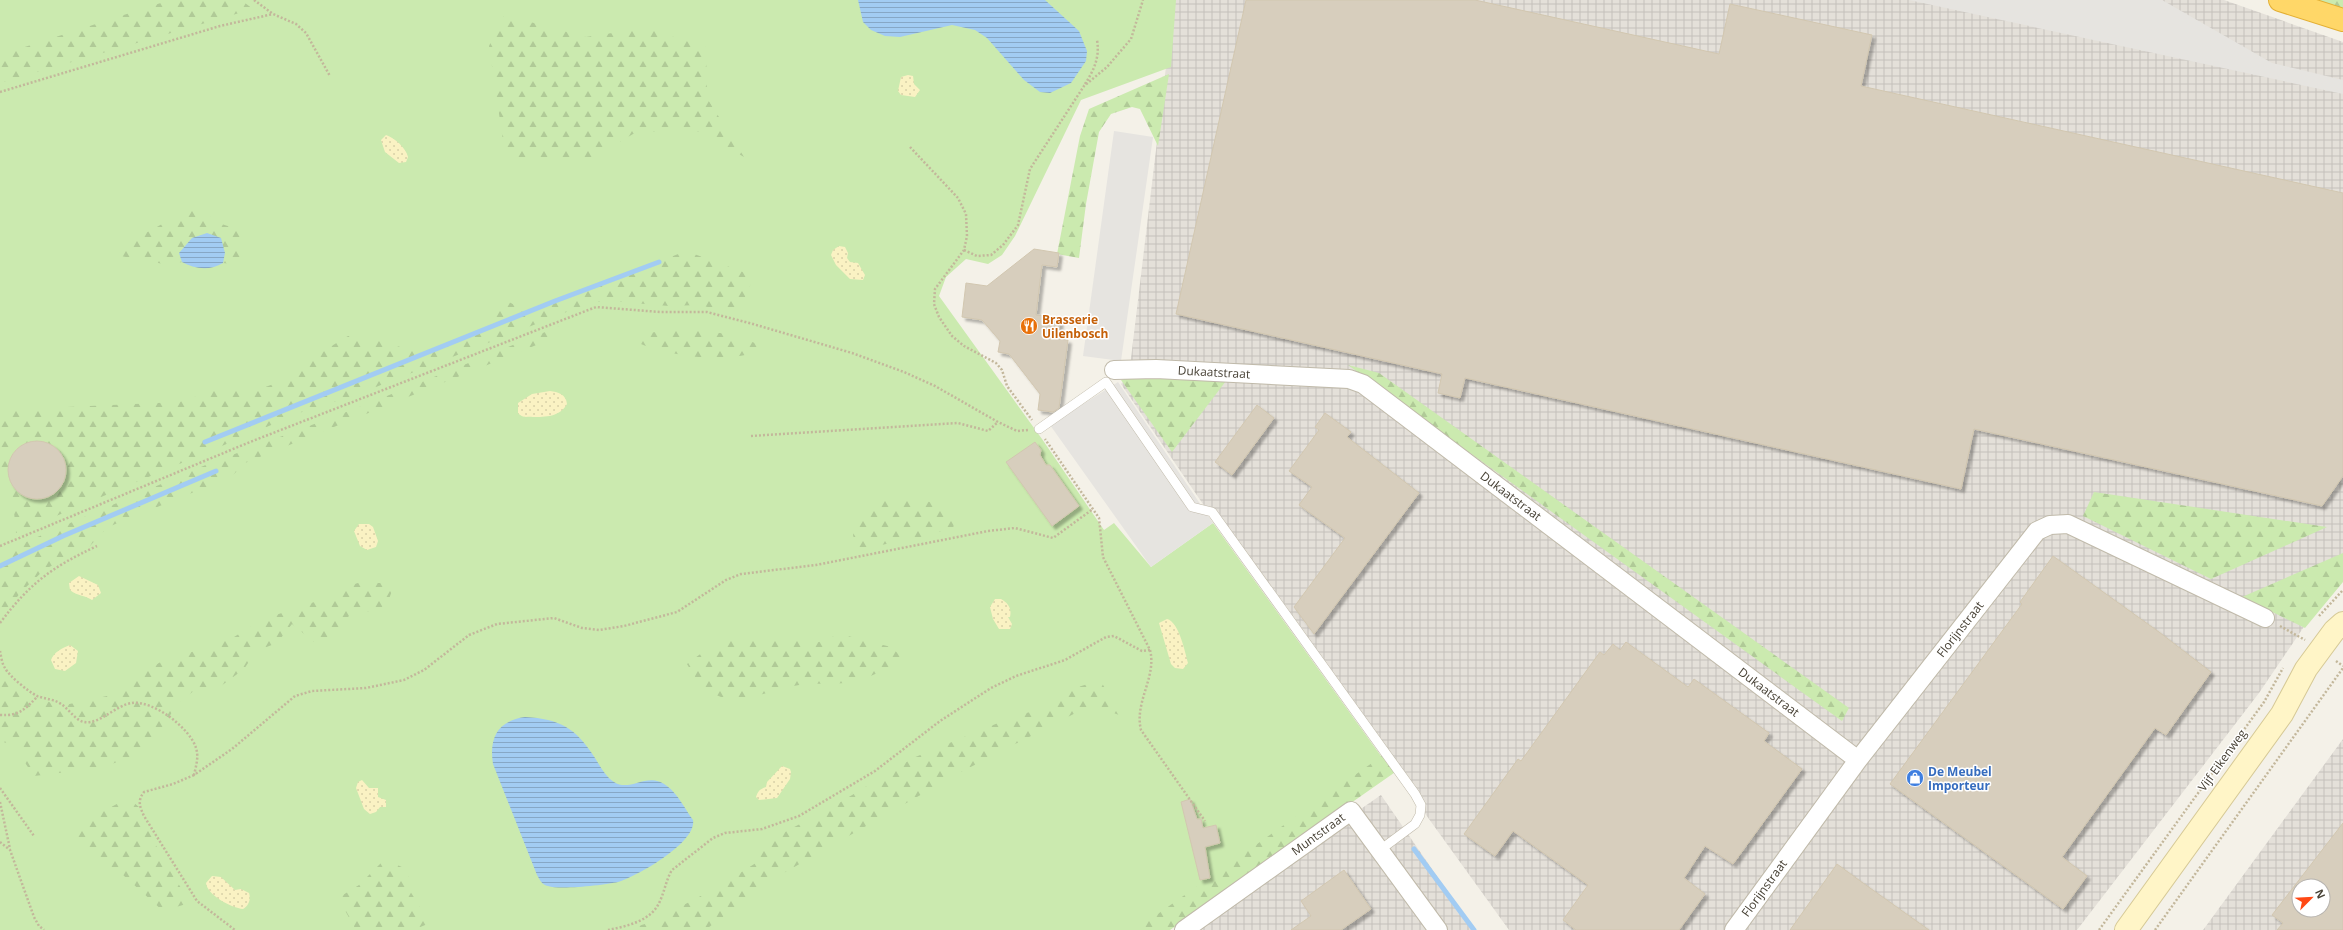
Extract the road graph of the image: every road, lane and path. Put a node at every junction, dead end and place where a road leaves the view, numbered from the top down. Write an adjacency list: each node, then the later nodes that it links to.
1 (254, 0): 4 (path)
2 (1143, 0): 8 (path)
3 (2280, 0): 5 (highway)
4 (273, 14): 7 (path); 9 (path)
5 (2343, 20)
6 (1097, 40): 8 (path)
7 (330, 76)
8 (1084, 86): 11 (path)
9 (0, 92)
10 (910, 147): 11 (path)
11 (964, 250): 14 (path)
12 (1114, 370): 34 (street, Dukaatstraat)
13 (998, 422): 14 (path); 15 (path); 17 (path)
14 (1038, 429): 16 (path); 42 (lane)
15 (751, 436)
16 (1093, 509): 27 (path); 35 (path)
17 (0, 546)
18 (97, 546): 22 (path)
19 (2343, 590): 21 (path)
20 (2265, 618): 34 (street, Florijnstraat)
21 (2315, 622)
22 (0, 623)
23 (2343, 624): 32 (main road, Vijf Eikenweg)
24 (2307, 633): 26 (path)
25 (2343, 644): 32 (main road, Vijf Eikenweg)
26 (2299, 645)
27 (1150, 650): 38 (path); 45 (path)
28 (0, 651): 31 (path)
29 (2286, 664): 49 (path, Vijf Eikenweg)
30 (2343, 668): 51 (path)
31 (38, 696): 33 (path); 35 (path)
32 (2282, 714): 50 (main road, Vijf Eikenweg)
33 (0, 715)
34 (1858, 760): 48 (street, Florijnstraat)
35 (194, 775): 44 (path)
36 (0, 788): 39 (path)
37 (0, 802): 41 (path)
38 (1205, 821)
39 (34, 836)
40 (0, 842): 41 (path)
41 (10, 850): 43 (path)
42 (1380, 850): 46 (street, Muntstraat); 47 (street, Muntstraat)
43 (44, 930)
44 (235, 930)
45 (608, 930)
46 (1184, 930)
47 (1438, 930)
48 (1734, 930)
49 (2099, 930)
50 (2126, 930)
51 (2155, 930)

